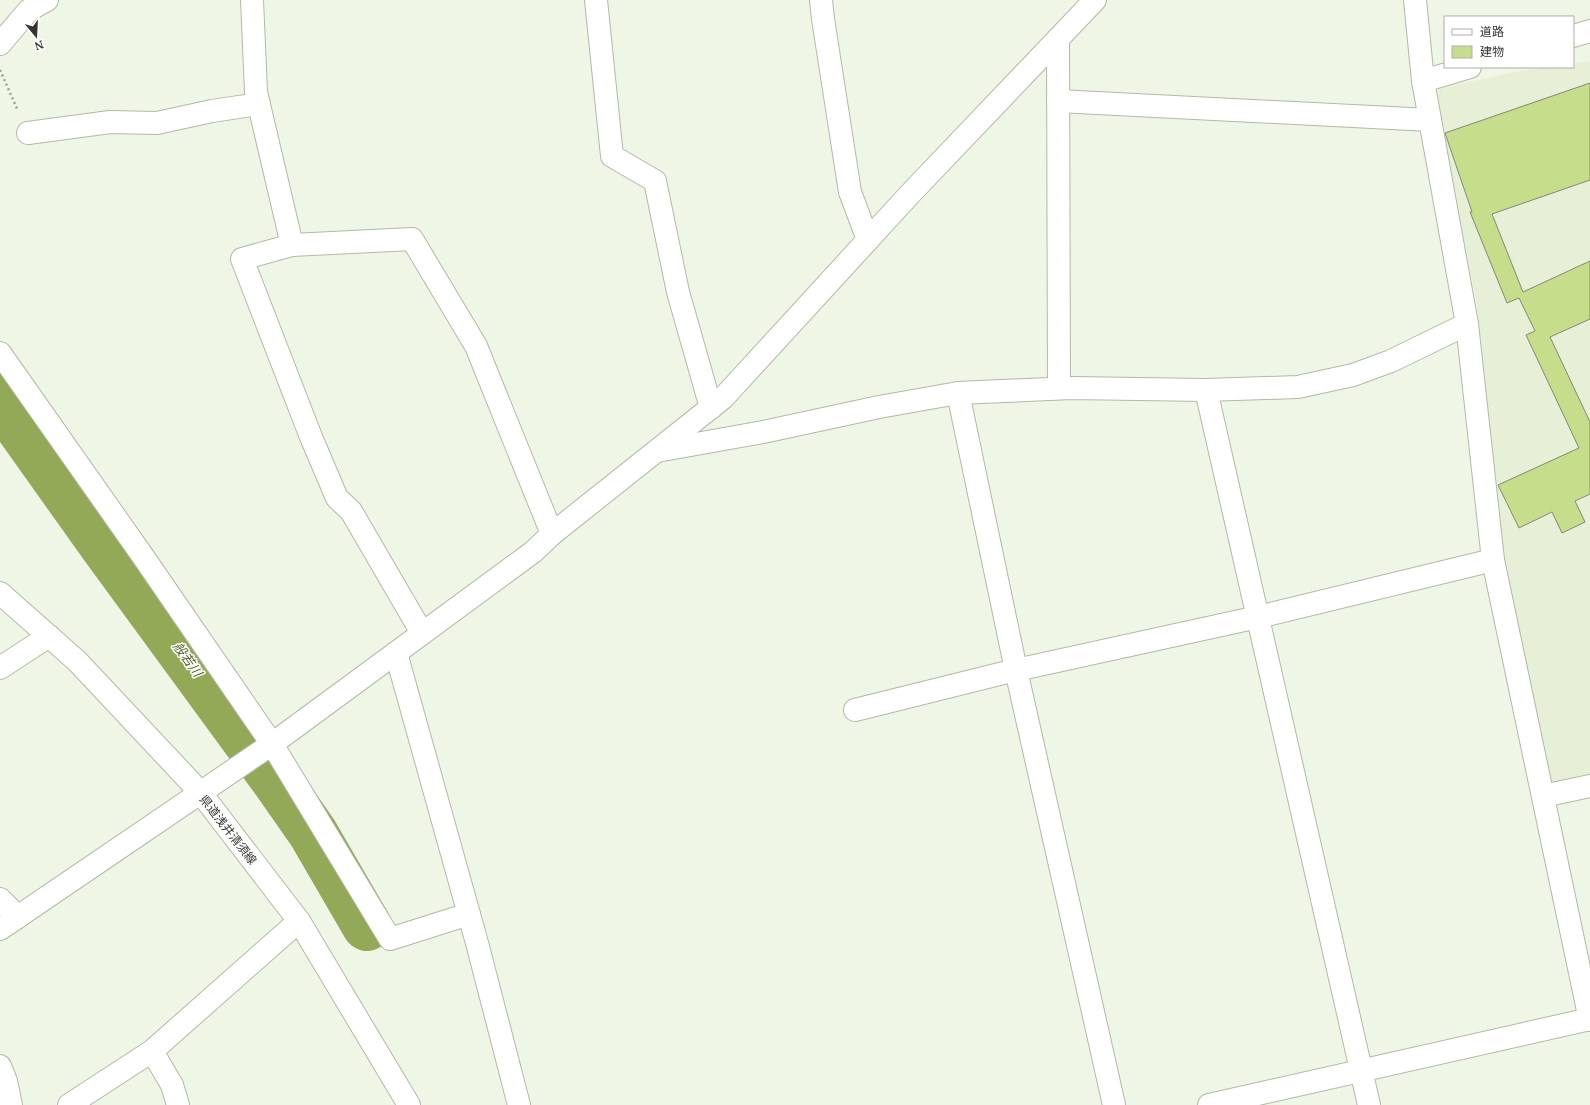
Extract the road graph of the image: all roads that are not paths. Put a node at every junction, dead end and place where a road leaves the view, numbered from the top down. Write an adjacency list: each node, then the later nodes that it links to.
1 (46, 0): 11 (street)
2 (252, 0): 15 (street)
3 (596, 0): 25 (street)
4 (821, 0): 18 (street)
5 (1095, 0): 7 (street)
6 (1416, 0): 13 (street)
7 (1078, 8): 10 (street)
8 (1590, 32): 9 (street)
9 (1574, 36)
10 (1058, 39): 14 (street); 18 (street)
11 (0, 44)
12 (1467, 68): 13 (street)
13 (1423, 81): 16 (street)
14 (1058, 101): 16 (street); 22 (street)
15 (259, 104): 17 (street); 19 (street)
16 (1430, 120): 20 (street)
17 (28, 133)
18 (868, 240): 25 (street)
19 (292, 245): 27 (street); 31 (street)
20 (1467, 324): 23 (street); 28 (street)
21 (0, 353): 37 (street)
22 (1059, 388): 23 (street); 24 (street)
23 (1206, 390): 30 (street)
24 (958, 393): 26 (street); 35 (street)
25 (711, 408): 26 (street)
26 (657, 451): 27 (street)
27 (552, 534): 31 (street)
28 (1493, 560): 30 (street); 40 (street)
29 (0, 593): 32 (street, 県道浅井清須線)
30 (1258, 617): 35 (street); 49 (street)
31 (422, 633): 33 (street)
32 (49, 636): 34 (street); 39 (street, 県道浅井清須線)
33 (396, 653): 37 (street); 42 (street)
34 (0, 668)
35 (1016, 670): 36 (street); 55 (street)
36 (855, 710)
37 (272, 744): 39 (street); 42 (street)
38 (1590, 786): 40 (street)
39 (200, 792): 43 (street); 44 (street, 県道浅井清須線)
40 (1543, 796): 46 (street)
41 (0, 899): 43 (street)
42 (469, 914): 54 (street)
43 (18, 917): 45 (street)
44 (299, 921): 47 (street); 53 (street, 県道浅井清須線)
45 (0, 929)
46 (1590, 1020): 49 (street)
47 (152, 1051): 51 (street); 52 (street)
48 (0, 1066): 50 (street)
49 (1362, 1071): 56 (street); 57 (street)
50 (11, 1105)
51 (69, 1105)
52 (178, 1105)
53 (409, 1105)
54 (519, 1105)
55 (1114, 1105)
56 (1209, 1105)
57 (1369, 1105)

